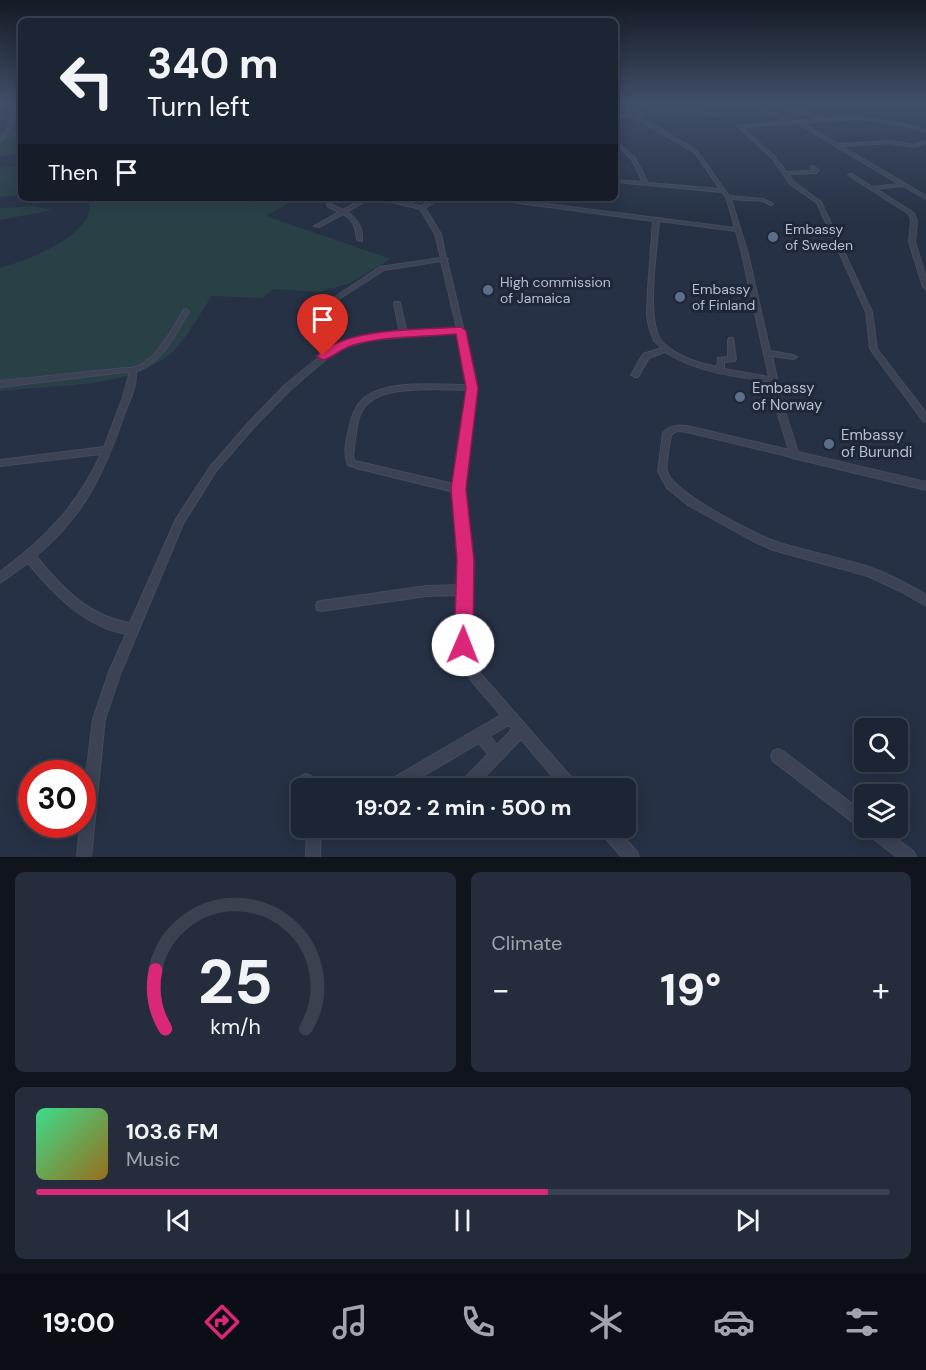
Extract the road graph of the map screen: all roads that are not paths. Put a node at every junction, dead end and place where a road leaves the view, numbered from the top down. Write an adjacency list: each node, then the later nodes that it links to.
1 (679, 142): 14 (street)
2 (756, 142): 8 (street)
3 (831, 142): 6 (street)
4 (926, 142): 6 (street)
5 (618, 144): 11 (street)
6 (839, 146): 12 (street)
7 (813, 167): 8 (street)
8 (784, 173): 45 (street)
9 (850, 175): 13 (street)
10 (618, 181): 11 (street)
11 (646, 183): 14 (street)
12 (903, 185): 13 (street); 15 (street)
13 (872, 188): 29 (street)
14 (726, 194): 20 (street); 26 (street)
15 (926, 198)
16 (364, 201): 23 (street)
17 (390, 201): 22 (street)
18 (434, 201): 22 (street)
19 (512, 201): 24 (street)
20 (771, 204)
21 (329, 205): 23 (street)
22 (422, 208): 28 (street)
23 (344, 212): 25 (street); 27 (street)
24 (656, 220): 26 (street); 36 (street)
25 (317, 226)
26 (738, 230): 37 (street)
27 (360, 240)
28 (445, 259): 32 (street); 33 (street)
29 (926, 287)
30 (397, 303): 34 (street)
31 (186, 311): 40 (street)
32 (309, 316)
33 (461, 331): 34 (street); 44 (street)
34 (404, 335): 56 (street)
35 (731, 340): 39 (street)
36 (667, 349): 39 (street); 41 (street)
37 (767, 353): 38 (street); 42 (street)
38 (793, 357)
39 (720, 370): 42 (street)
40 (132, 371): 43 (street); 46 (street)
41 (635, 375)
42 (773, 380): 47 (street)
43 (0, 384)
44 (472, 388): 50 (street); 50 (street)
45 (926, 419)
46 (108, 450): 48 (street); 51 (street)
47 (795, 456): 49 (street); 54 (street)
48 (0, 464)
49 (926, 486)
50 (458, 489): 53 (street)
51 (30, 557): 52 (street); 56 (street)
52 (0, 578)
53 (465, 590): 55 (street); 57 (street)
54 (926, 601)
55 (321, 606)
56 (132, 629): 69 (street)
57 (510, 717): 58 (street); 59 (street)
58 (521, 729): 60 (street); 64 (street)
59 (481, 735): 60 (street); 62 (street)
60 (496, 754): 63 (street)
61 (778, 756): 65 (street)
62 (407, 778)
63 (474, 778)
64 (563, 778)
65 (854, 814)
66 (314, 838): 70 (street)
67 (615, 838): 71 (street)
68 (885, 838): 72 (street)
69 (84, 857)
70 (313, 857)
71 (632, 857)
72 (909, 857)

